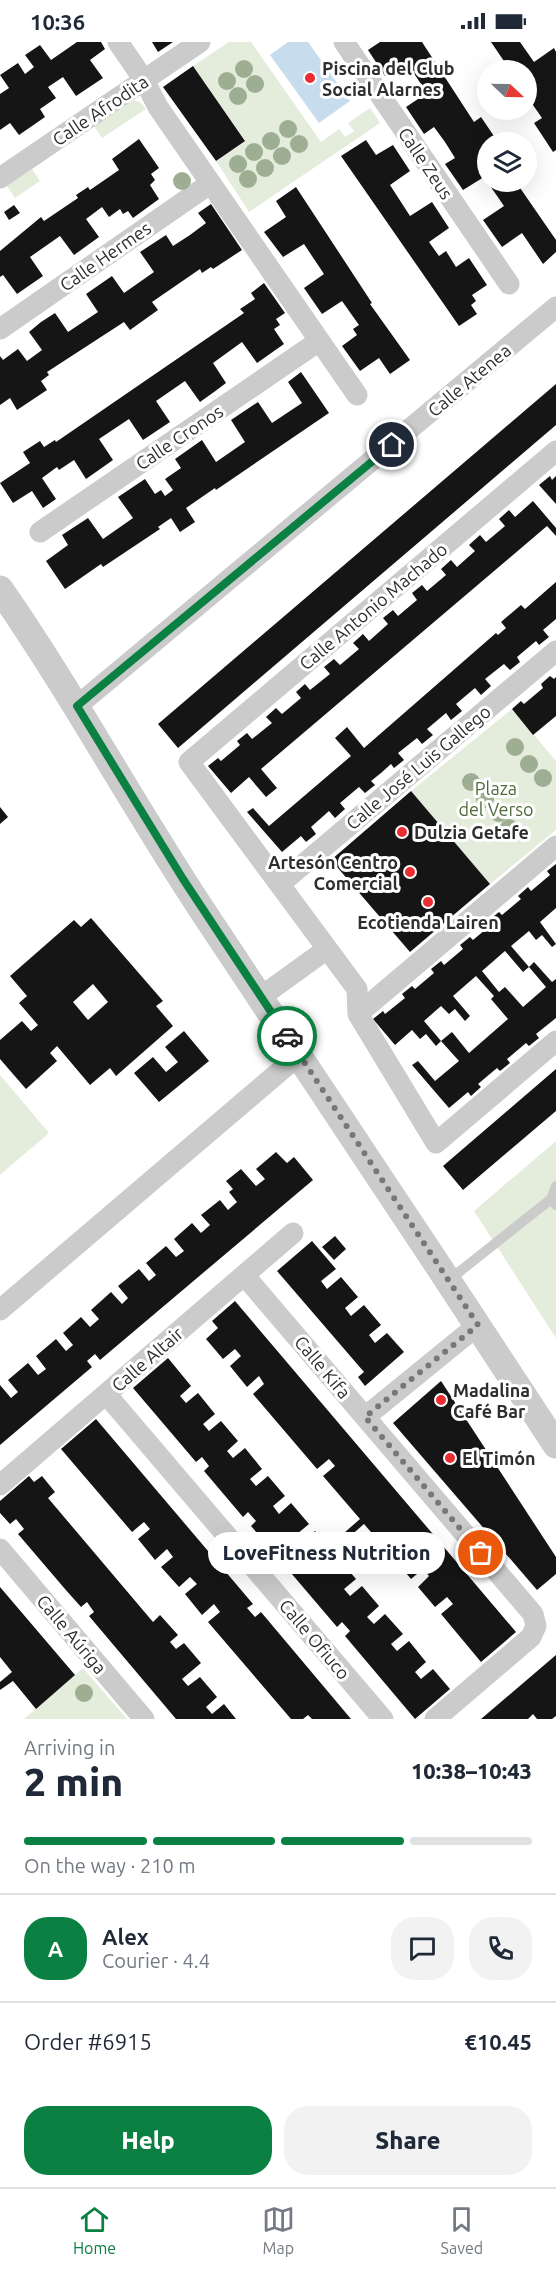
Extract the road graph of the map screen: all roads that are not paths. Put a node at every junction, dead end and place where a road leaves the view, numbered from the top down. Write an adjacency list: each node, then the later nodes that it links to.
1 (118, 42): 4 (street)
2 (200, 42): 4 (street, Calle Afrodita)
3 (344, 42): 7 (street, Calle Zeus)
4 (144, 80): 5 (street, Calle Afrodita); 6 (street)
5 (0, 178)
6 (211, 183): 9 (street, Calle Hermes); 10 (street)
7 (509, 284)
8 (556, 307): 16 (street, Calle Atenea)
9 (0, 329)
10 (319, 341): 11 (street); 13 (street, Calle Cronos)
11 (357, 394)
12 (556, 451): 18 (street, Calle Antonio Machado)
13 (40, 532)
14 (0, 589): 16 (street)
15 (556, 651): 18 (street, Calle José Luis Gallego)
16 (77, 706): 20 (street)
17 (556, 846): 21 (street)
18 (280, 884): 19 (street)
19 (327, 949): 20 (street); 21 (street)
20 (262, 996): 23 (street)
21 (358, 1014): 22 (street)
22 (556, 1041)
23 (299, 1055): 28 (street); 29 (street)
24 (556, 1186): 25 (lane)
25 (553, 1202): 28 (lane)
26 (293, 1233): 27 (street, Calle Altair)
27 (244, 1275): 31 (street, Calle Altair); 32 (street, Calle Kifa)
28 (449, 1280): 30 (street)
29 (0, 1310)
30 (478, 1325): 32 (street); 33 (street)
31 (106, 1394): 34 (street, Calle Altair); 37 (street, Calle Ofiuco)
32 (365, 1417): 38 (street, Calle Kifa)
33 (556, 1445)
34 (0, 1485)
35 (0, 1549): 36 (street, Calle Aúriga)
36 (144, 1719)
37 (383, 1719)
38 (435, 1719)

